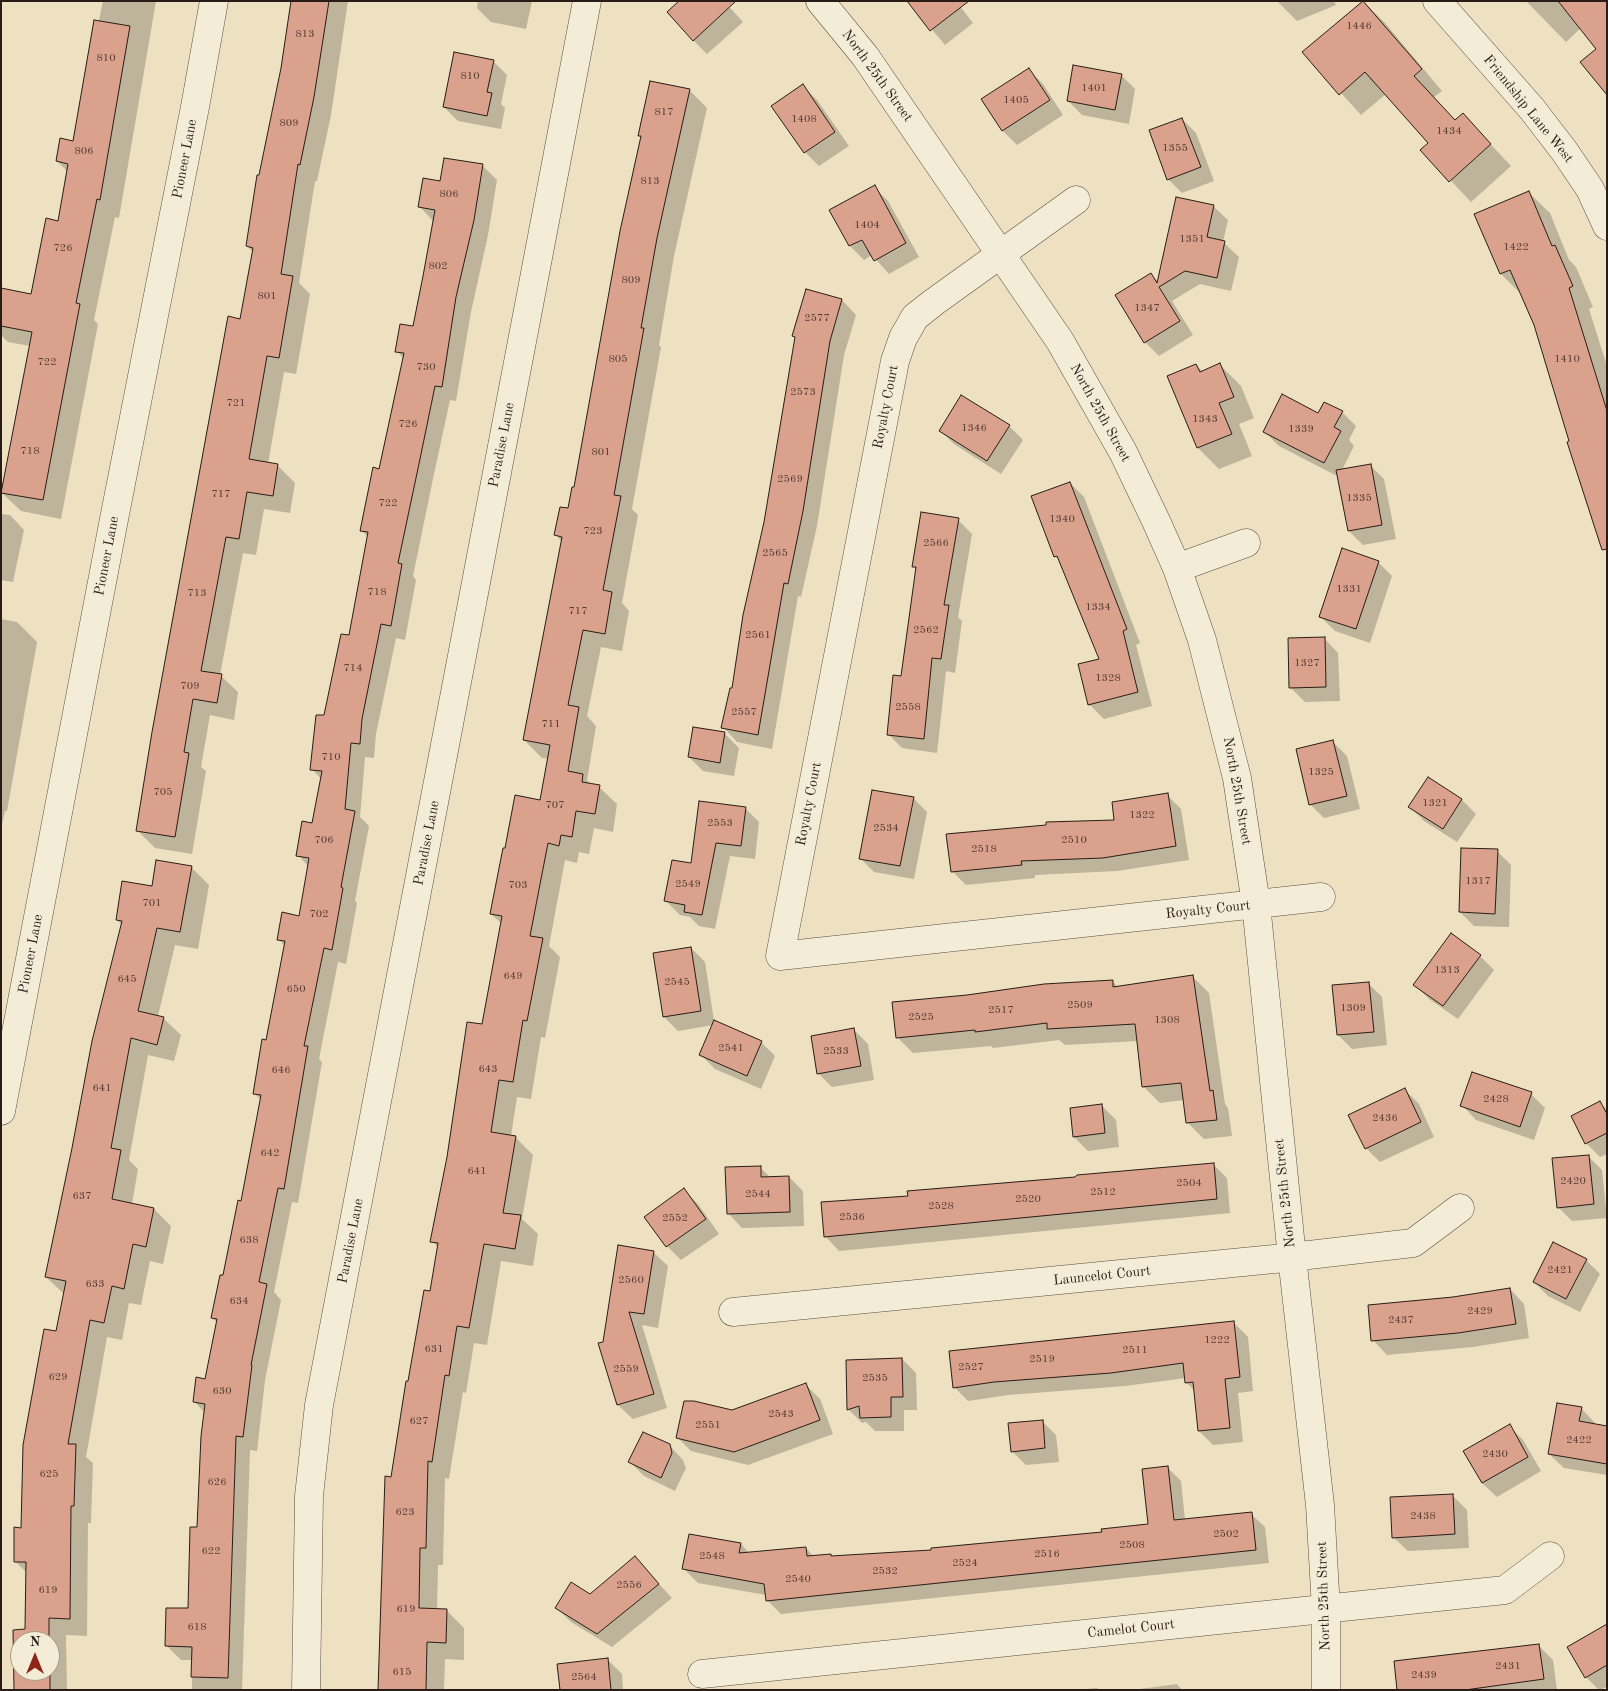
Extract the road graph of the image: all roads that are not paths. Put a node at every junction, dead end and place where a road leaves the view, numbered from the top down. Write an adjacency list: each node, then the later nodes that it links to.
1 (214, 1): 12 (street, Pioneer Lane)
2 (587, 1): 19 (street, Paradise Lane)
3 (820, 1): 7 (street, North 25th Street)
4 (1437, 1): 6 (street, Friendship Lane West)
5 (1076, 200): 7 (street, Royalty Court)
6 (1607, 226)
7 (1001, 253): 9 (street, North 25th Street); 11 (street, Royalty Court)
8 (1246, 543): 9 (street)
9 (1177, 568): 11 (street, North 25th Street)
10 (1321, 897): 11 (street, Royalty Court)
11 (1256, 904): 14 (street, North 25th Street)
12 (1, 1111)
13 (1460, 1208): 14 (street, Launcelot Court)
14 (1292, 1257): 15 (street, Launcelot Court); 17 (street, North 25th Street)
15 (732, 1312)
16 (1550, 1556): 17 (street, Camelot Court)
17 (1326, 1609): 18 (street, Camelot Court); 20 (street, North 25th Street)
18 (702, 1674)
19 (306, 1690)
20 (1326, 1690)

